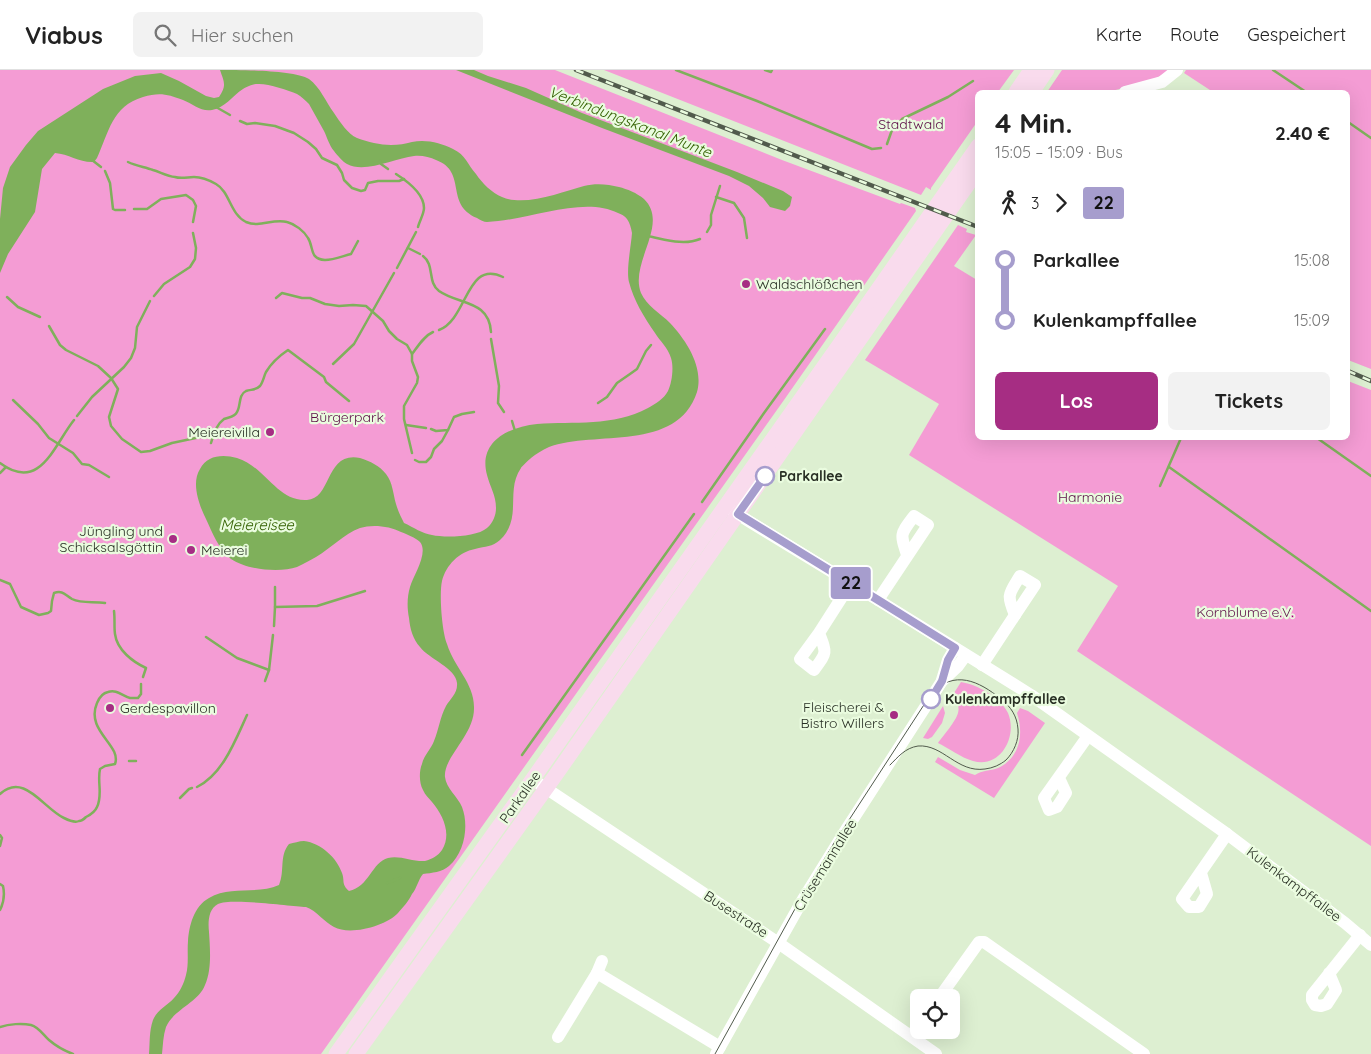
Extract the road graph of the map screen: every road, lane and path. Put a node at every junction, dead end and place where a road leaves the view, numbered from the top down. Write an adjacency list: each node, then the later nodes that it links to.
1 (1031, 70): 4 (main road)
2 (1047, 70): 5 (main road)
3 (1177, 70): 6 (street)
4 (1017, 90)
5 (1033, 90)
6 (1132, 90)
7 (975, 150): 9 (main road, Parkallee)
8 (975, 174): 10 (main road, Parkallee)
9 (725, 506): 10 (street, Kulenkampffallee); 20 (main road, Parkallee)
10 (738, 514): 12 (street, Kulenkampffallee); 21 (main road, Parkallee)
11 (907, 556): 13 (street)
12 (851, 583): 13 (street, Kulenkampffallee); 15 (street)
13 (878, 600): 16 (street, Kulenkampffallee)
14 (1015, 614): 17 (street)
15 (819, 633)
16 (961, 651): 17 (street, Kulenkampffallee); 25 (street, Crüsemannallee)
17 (982, 665): 18 (street, Kulenkampffallee)
18 (1088, 736): 19 (street); 22 (street, Kulenkampffallee)
19 (1058, 778)
20 (532, 779): 21 (street, Busestraße); 33 (main road, Parkallee)
21 (545, 788): 25 (street, Busestraße); 34 (main road, Parkallee)
22 (1227, 834): 23 (street); 24 (street, Kulenkampffallee)
23 (1201, 873)
24 (1360, 935): 26 (street, Kulenkampffallee); 27 (street)
25 (779, 943): 29 (street, Busestraße); 32 (street, Crüsemannallee)
26 (1371, 945)
27 (1329, 973)
28 (945, 989): 36 (street)
29 (910, 1028)
30 (558, 1036): 32 (street)
31 (922, 1039): 35 (street, Busestraße)
32 (718, 1051)
33 (336, 1054)
34 (356, 1054)
35 (936, 1054)
36 (1144, 1054)

